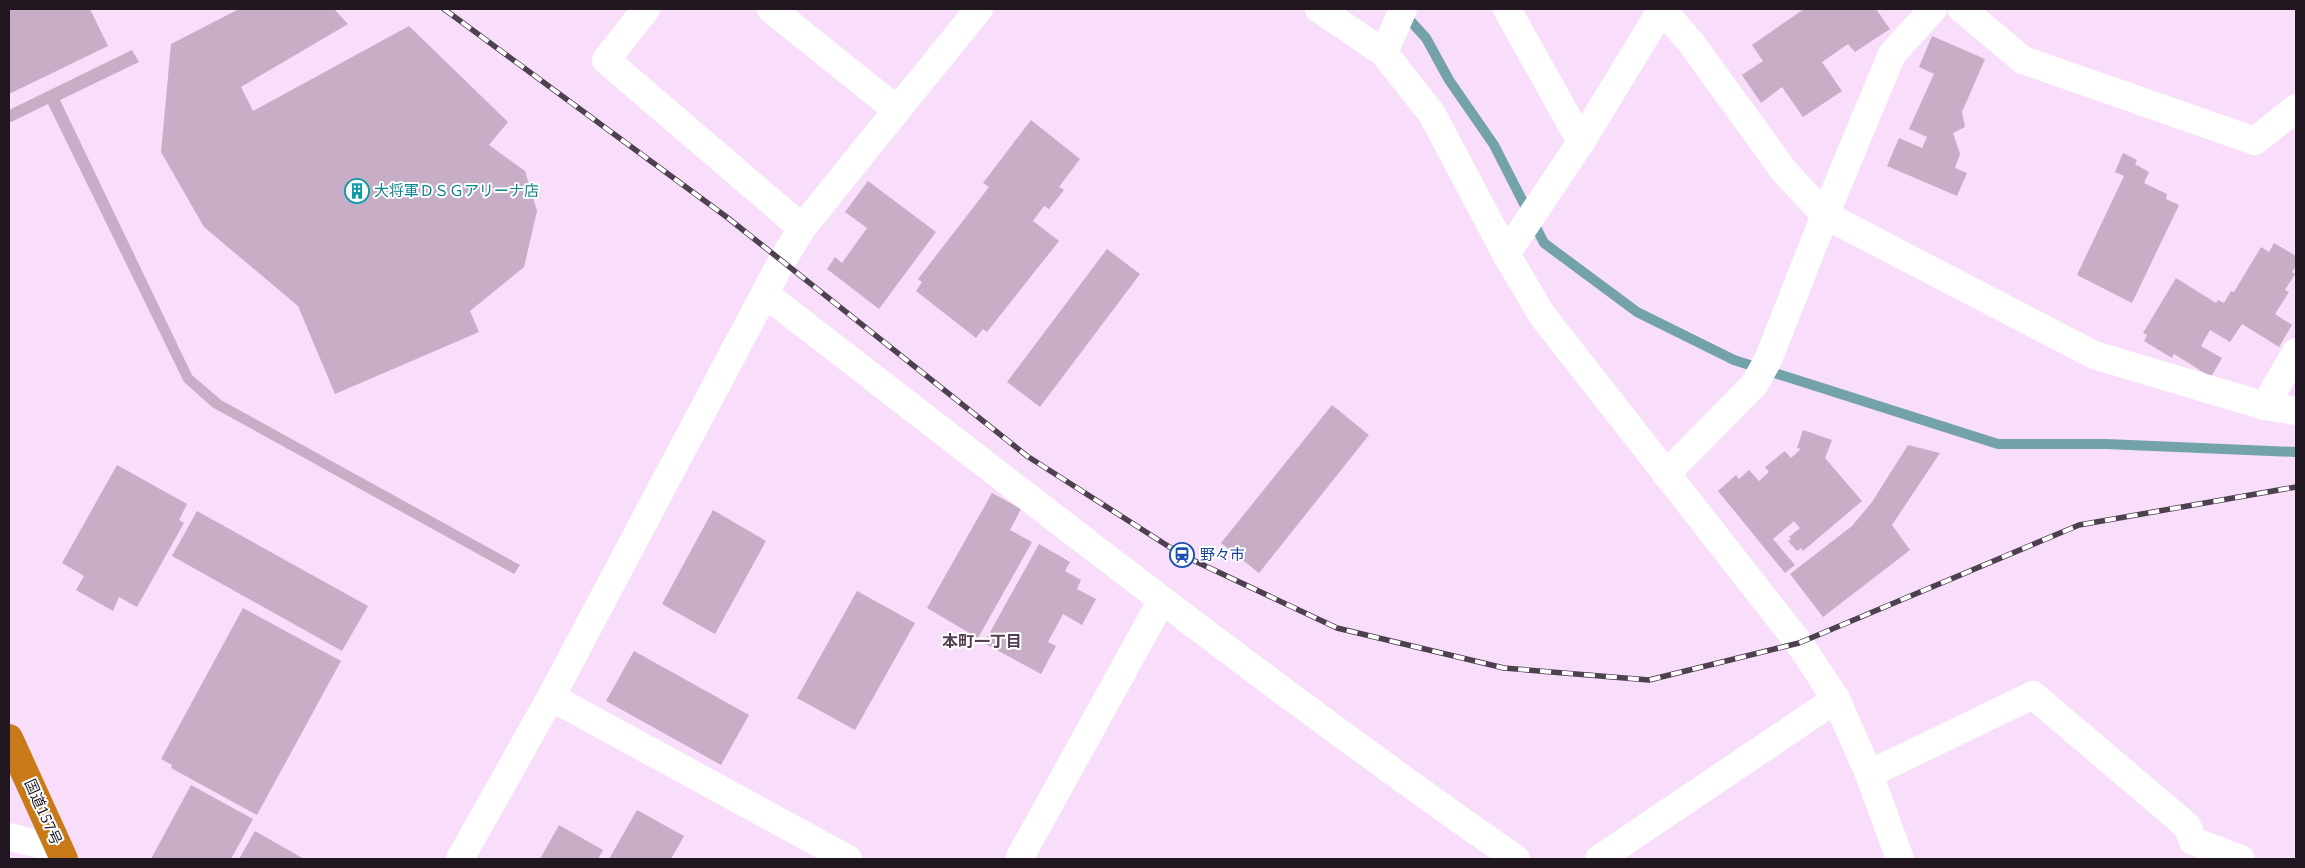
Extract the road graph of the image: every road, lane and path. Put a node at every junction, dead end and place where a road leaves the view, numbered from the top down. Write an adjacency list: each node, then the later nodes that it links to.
1 (646, 9): 14 (street)
2 (771, 9): 11 (street)
3 (979, 9): 11 (street)
4 (1320, 9): 9 (street)
5 (1508, 9): 12 (street)
6 (1662, 9): 12 (street); 13 (street)
7 (1933, 9): 13 (street)
8 (1962, 9): 10 (street)
9 (1394, 30): 15 (street)
10 (2296, 108)
11 (897, 110): 14 (street)
12 (1581, 142): 15 (street)
13 (1825, 215): 18 (street); 20 (street)
14 (802, 228): 16 (street)
15 (1511, 247): 20 (street)
16 (765, 294): 21 (street); 22 (street)
17 (2296, 352): 18 (street)
18 (2265, 406): 19 (street)
19 (2296, 411)
20 (1666, 474): 23 (street)
21 (1162, 600): 30 (street); 31 (street)
22 (551, 696): 28 (street); 29 (street)
23 (1836, 699): 25 (street); 32 (street)
24 (9, 738): 27 (highway, 国道157号)
25 (1869, 774): 33 (street); 34 (street)
26 (9, 837): 27 (street)
27 (62, 854)
28 (460, 859)
29 (848, 859)
30 (1019, 859)
31 (1516, 859)
32 (1599, 859)
33 (1900, 859)
34 (2240, 859)

